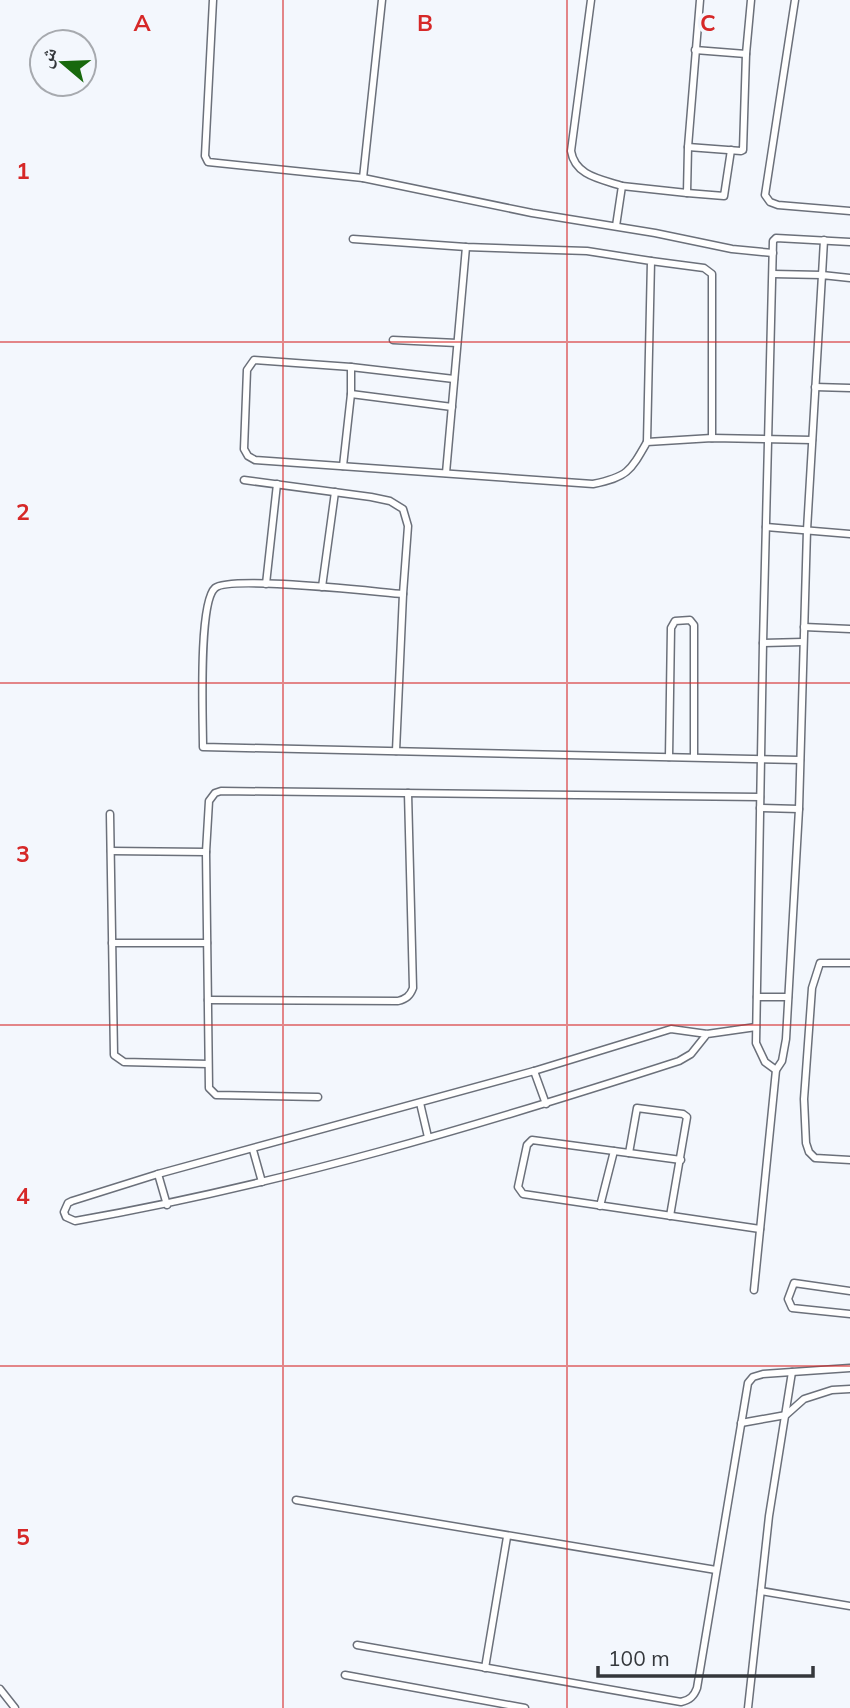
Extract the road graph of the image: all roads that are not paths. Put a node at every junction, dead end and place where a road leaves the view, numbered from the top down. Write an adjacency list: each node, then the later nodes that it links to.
1 (212, 0): 11 (lane)
2 (382, 0): 11 (lane)
3 (591, 0): 12 (lane)
4 (700, 0): 7 (lane)
5 (751, 0): 8 (lane)
6 (795, 0): 14 (lane)
7 (695, 50): 8 (lane); 9 (lane)
8 (746, 54): 10 (lane)
9 (688, 147): 10 (lane); 13 (lane)
10 (731, 150): 13 (lane)
11 (363, 178): 15 (lane)
12 (622, 186): 13 (lane); 15 (lane)
13 (687, 193)
14 (850, 211)
15 (616, 226): 20 (lane)
16 (353, 239): 19 (lane)
17 (824, 240): 18 (lane); 20 (lane); 23 (lane)
18 (850, 242)
19 (466, 247): 21 (lane); 26 (lane)
20 (773, 253): 22 (lane)
21 (651, 261): 33 (lane); 36 (lane)
22 (773, 274): 23 (lane); 34 (lane)
23 (822, 275): 24 (lane); 29 (lane)
24 (850, 278)
25 (393, 340): 26 (lane)
26 (457, 343): 28 (lane)
27 (351, 367): 28 (lane); 31 (lane); 37 (lane)
28 (454, 379): 32 (lane)
29 (815, 387): 30 (lane); 35 (lane)
30 (850, 388)
31 (351, 394): 32 (lane); 37 (lane)
32 (452, 407): 38 (lane)
33 (712, 438): 34 (lane); 36 (lane)
34 (768, 440): 35 (lane); 42 (lane)
35 (812, 440): 43 (lane)
36 (647, 442): 38 (lane)
37 (344, 466): 38 (lane)
38 (446, 473)
39 (244, 480): 40 (lane)
40 (277, 484): 41 (lane); 45 (lane)
41 (335, 492): 46 (lane); 47 (lane)
42 (766, 527): 43 (lane); 51 (lane)
43 (807, 530): 44 (lane); 48 (lane)
44 (850, 534)
45 (266, 584): 46 (lane); 52 (lane)
46 (321, 587): 47 (lane)
47 (402, 594): 52 (lane)
48 (804, 627): 49 (lane); 50 (lane)
49 (850, 629)
50 (803, 642): 51 (lane); 56 (lane)
51 (763, 643): 55 (lane)
52 (396, 751): 53 (lane)
53 (669, 757): 54 (lane); 54 (lane)
54 (694, 757): 55 (lane)
55 (761, 759): 56 (lane); 58 (lane)
56 (800, 760): 60 (lane)
57 (408, 793): 58 (lane); 63 (lane); 69 (lane)
58 (760, 797): 59 (lane)
59 (760, 808): 60 (lane); 67 (lane)
60 (799, 809): 68 (lane)
61 (110, 814): 62 (lane)
62 (111, 851): 63 (lane); 64 (lane)
63 (206, 852): 65 (lane)
64 (112, 943): 65 (lane); 72 (lane)
65 (207, 943): 69 (lane)
66 (850, 963): 83 (lane)
67 (757, 997): 68 (lane); 70 (lane)
68 (788, 997): 73 (lane)
69 (208, 1000): 72 (lane)
70 (756, 1027): 71 (lane); 73 (lane)
71 (707, 1034): 74 (lane); 77 (lane)
72 (208, 1063): 75 (lane)
73 (776, 1070): 89 (lane)
74 (534, 1071): 76 (lane); 77 (lane)
75 (318, 1097)
76 (420, 1104): 78 (lane); 79 (lane)
77 (546, 1104): 78 (lane)
78 (428, 1137): 85 (lane)
79 (253, 1150): 84 (lane); 85 (lane)
80 (614, 1151): 81 (lane); 87 (lane); 87 (lane)
81 (629, 1153): 82 (lane); 82 (lane)
82 (681, 1160): 88 (lane)
83 (850, 1160)
84 (158, 1174): 86 (lane); 86 (lane)
85 (262, 1182): 86 (lane)
86 (167, 1205)
87 (600, 1206): 88 (lane)
88 (670, 1216): 89 (lane)
89 (760, 1229): 90 (lane)
90 (754, 1290)
91 (850, 1292): 92 (lane)
92 (850, 1314)
93 (850, 1368): 94 (lane)
94 (792, 1372): 96 (lane); 97 (lane)
95 (850, 1389): 96 (lane)
96 (786, 1415): 97 (lane); 101 (lane)
97 (741, 1423): 100 (lane)
98 (296, 1500): 99 (lane)
99 (507, 1537): 100 (lane); 104 (lane)
100 (716, 1570): 104 (lane)
101 (761, 1591): 102 (lane); 109 (lane)
102 (850, 1606)
103 (358, 1645): 104 (lane)
104 (485, 1668)
105 (345, 1675): 108 (lane)
106 (0, 1689): 107 (lane)
107 (15, 1708)
108 (525, 1708)
109 (748, 1708)

